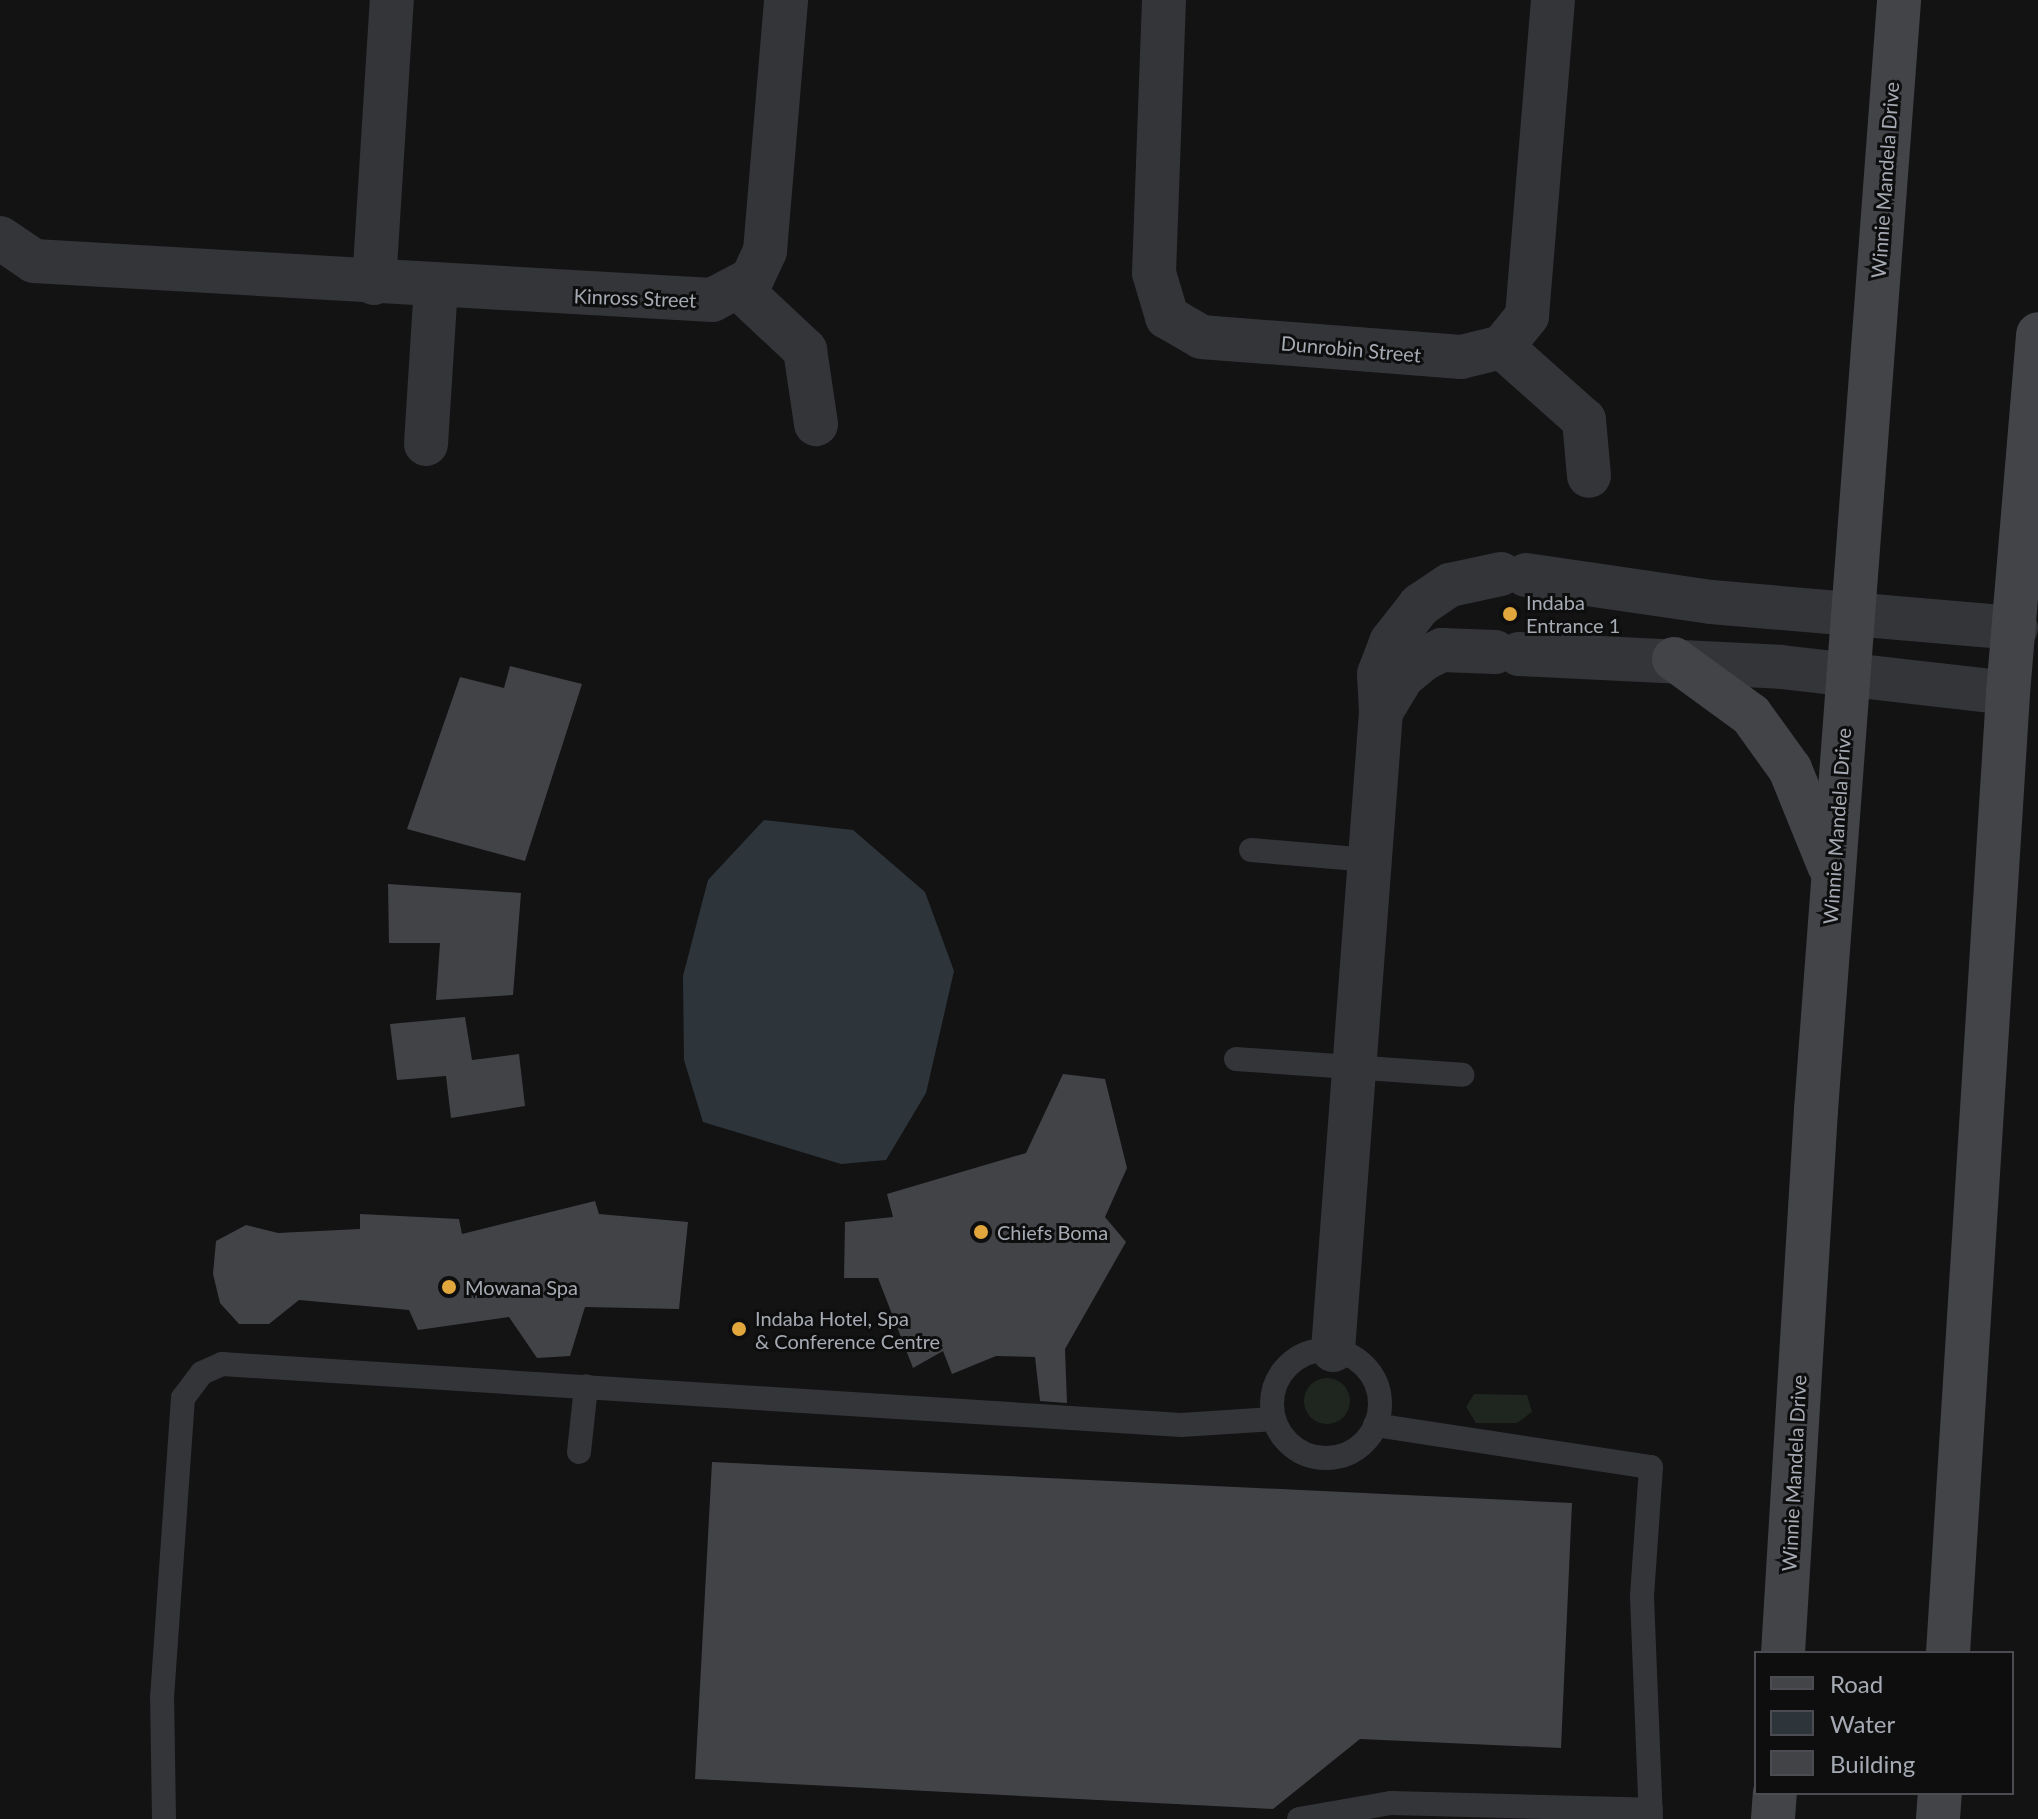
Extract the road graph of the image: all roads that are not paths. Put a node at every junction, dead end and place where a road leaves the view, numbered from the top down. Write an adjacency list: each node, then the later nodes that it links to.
1 (392, 0): 7 (street)
2 (786, 0): 9 (street)
3 (1164, 0): 11 (street, Dunrobin Street)
4 (1553, 0): 11 (street)
5 (1899, 0): 15 (main road, Winnie Mandela Drive)
6 (0, 238): 7 (street, Kinross Street)
7 (374, 283): 8 (street, Kinross Street)
8 (436, 287): 9 (street, Kinross Street); 13 (street)
9 (739, 288): 12 (street)
10 (2038, 334): 16 (main road)
11 (1502, 347): 14 (street)
12 (816, 424)
13 (426, 444)
14 (1589, 476)
15 (1853, 613): 16 (street); 18 (main road, Winnie Mandela Drive); 20 (street)
16 (2016, 628): 19 (main road)
17 (1674, 659): 18 (street); 20 (street); 23 (main road)
18 (1848, 673): 19 (street); 23 (main road, Winnie Mandela Drive)
19 (2008, 693): 33 (main road)
20 (1381, 712): 22 (street)
21 (1251, 850): 22 (lane)
22 (1370, 860): 25 (street)
23 (1833, 874): 32 (main road, Winnie Mandela Drive)
24 (1236, 1059): 25 (lane)
25 (1354, 1068): 26 (lane); 27 (street)
26 (1462, 1075)
27 (1333, 1350): 29 (lane); 30 (lane)
28 (586, 1386): 29 (lane); 31 (lane); 37 (lane)
29 (1274, 1419): 30 (lane)
30 (1375, 1425): 36 (lane)
31 (579, 1452)
32 (1783, 1651)
33 (1948, 1651)
34 (1775, 1795): 39 (main road)
35 (1940, 1795): 40 (main road)
36 (1651, 1814): 38 (lane)
37 (164, 1819)
38 (1299, 1819)
39 (1773, 1819)
40 (1938, 1819)

